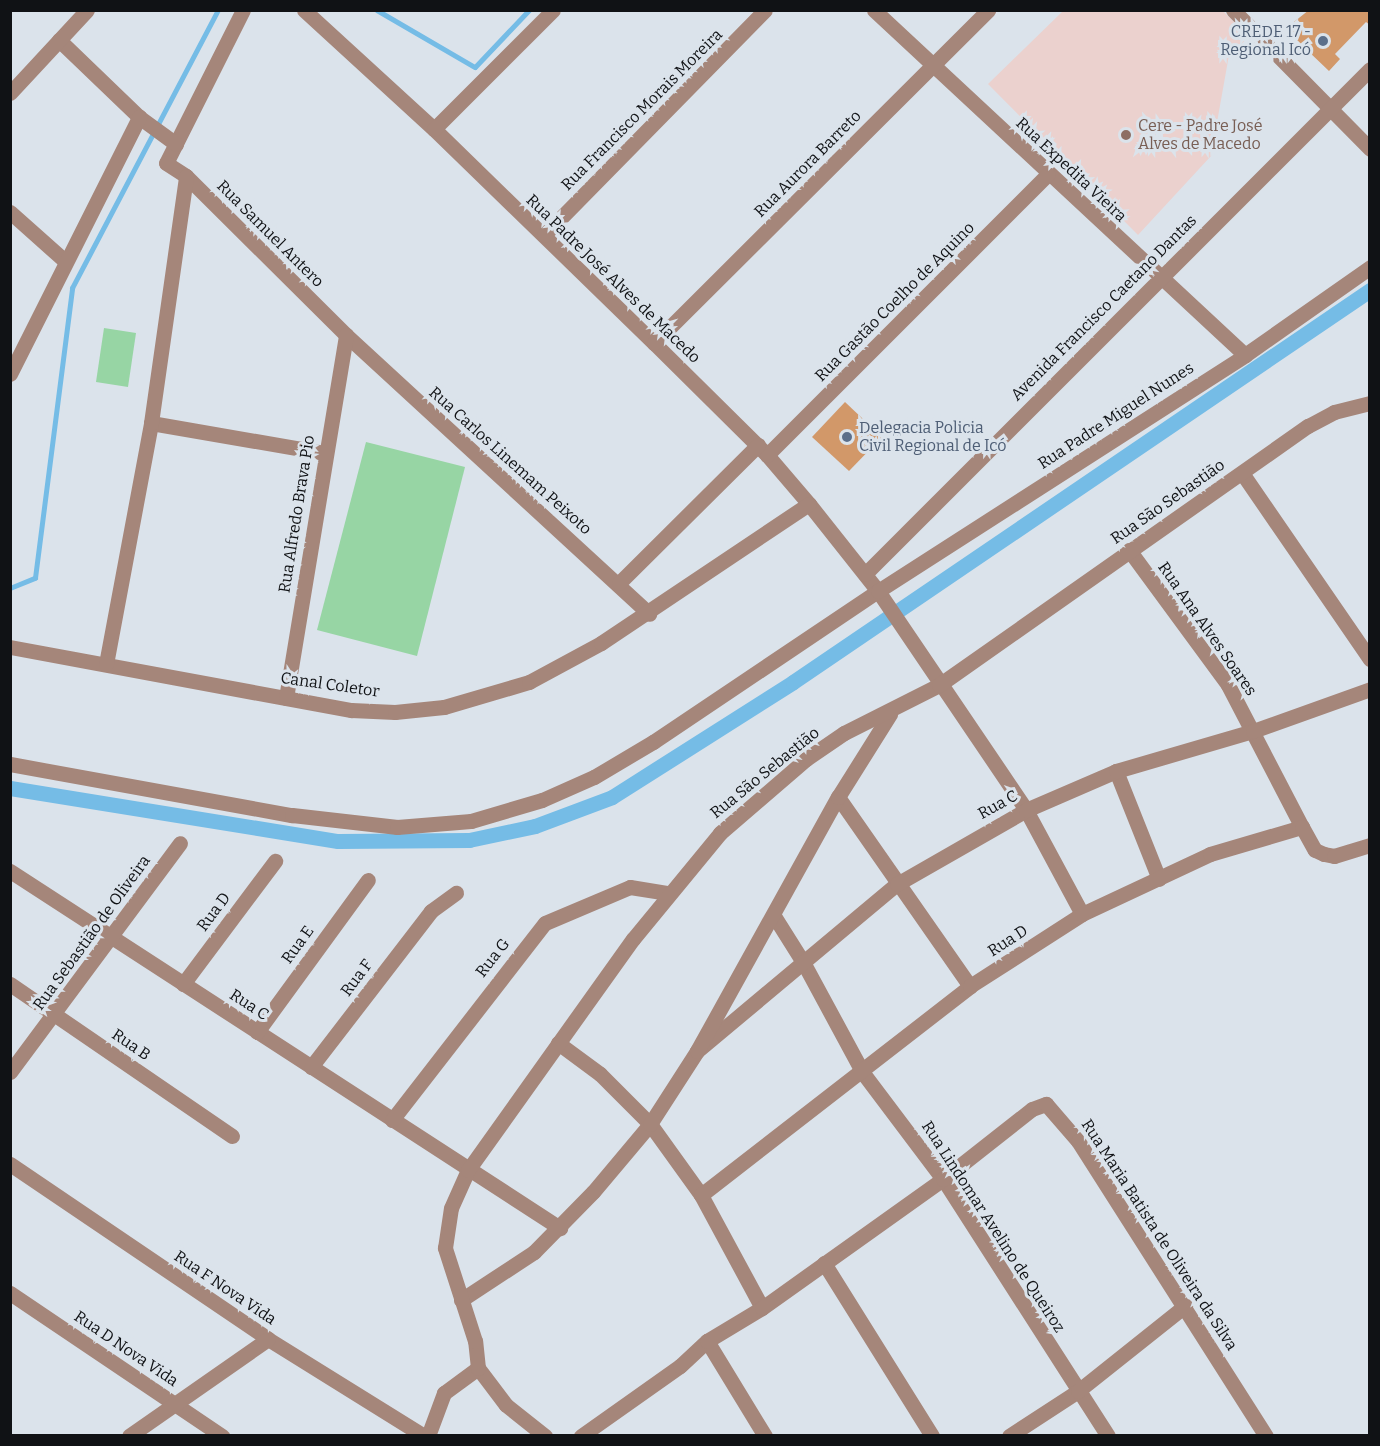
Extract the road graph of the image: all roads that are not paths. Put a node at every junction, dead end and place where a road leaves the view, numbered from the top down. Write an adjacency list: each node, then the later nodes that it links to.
1 (87, 10): 9 (street)
2 (243, 10): 16 (street)
3 (304, 10): 15 (street, Rua Padre José Alves de Macedo)
4 (553, 10): 15 (street)
5 (765, 10): 21 (street, Rua Francisco Morais Moreira)
6 (874, 10): 10 (street, Rua Expedita Vieira)
7 (988, 10): 10 (street, Rua Aurora Barreto)
8 (1238, 12): 13 (street)
9 (59, 40): 12 (street); 14 (street)
10 (932, 65): 18 (street, Rua Expedita Vieira); 26 (street, Rua Aurora Barreto)
11 (1370, 69): 13 (street, Avenida Francisco Caetano Dantas)
12 (10, 93)
13 (1329, 108): 17 (street); 24 (street, Avenida Francisco Caetano Dantas)
14 (142, 120): 16 (street); 22 (street)
15 (434, 129): 21 (street, Rua Padre José Alves de Macedo)
16 (172, 141): 19 (street, Rua Samuel Antero)
17 (1370, 149)
18 (1048, 174): 24 (street, Rua Expedita Vieira); 31 (street, Rua Gastão Coelho de Aquino)
19 (186, 176): 25 (street, Rua Samuel Antero); 30 (street)
20 (10, 212): 22 (street)
21 (544, 236): 26 (street, Rua Padre José Alves de Macedo)
22 (65, 261): 28 (street)
23 (1370, 267): 27 (street, Rua Padre Miguel Nunes)
24 (1160, 277): 27 (street, Rua Expedita Vieira); 36 (street, Avenida Francisco Caetano Dantas)
25 (346, 335): 32 (street, Rua Alfredo Brava Pio); 37 (street, Rua Carlos Linemam Peixoto)
26 (654, 343): 31 (street, Rua Padre José Alves de Macedo)
27 (1245, 354): 38 (street, Rua Padre Miguel Nunes)
28 (10, 374)
29 (1370, 403): 33 (street, Rua São Sebastião)
30 (151, 423): 32 (street); 42 (street)
31 (762, 450): 34 (street, Rua Padre José Alves de Macedo); 37 (street, Rua Gastão Coelho de Aquino)
32 (325, 453): 45 (street, Rua Alfredo Brava Pio)
33 (1242, 473): 35 (street, Rua São Sebastião); 41 (street)
34 (809, 504): 36 (street, Rua Padre José Alves de Macedo); 39 (street, Canal Coletor)
35 (1129, 550): 43 (street, Rua São Sebastião); 47 (street, Rua Ana Alves Soares)
36 (865, 573): 38 (street, Rua Padre José Alves de Macedo)
37 (619, 584): 39 (street, Rua Carlos Linemam Peixoto)
38 (882, 597): 43 (street, Rua Padre José Alves de Macedo); 48 (street, Rua Padre Miguel Nunes)
39 (649, 614): 45 (street, Canal Coletor)
40 (10, 647): 42 (street, Canal Coletor)
41 (1370, 659)
42 (106, 664): 45 (street, Canal Coletor)
43 (939, 685): 46 (street, Rua São Sebastião); 51 (street, Rua Padre José Alves de Macedo)
44 (1370, 689): 47 (street, Rua C)
45 (286, 698)
46 (896, 707): 50 (street); 61 (street, Rua São Sebastião)
47 (1253, 730): 49 (street, Rua C); 52 (street, Rua Ana Alves Soares)
48 (10, 764)
49 (1116, 771): 51 (street, Rua C); 57 (street)
50 (838, 797): 59 (street); 63 (street)
51 (1026, 810): 59 (street, Rua C); 62 (street, Rua Padre José Alves de Macedo)
52 (1302, 827): 54 (street); 57 (street, Rua D)
53 (180, 843): 64 (street, Rua Sebastião de Oliveira)
54 (1370, 845)
55 (275, 861): 67 (street, Rua D)
56 (10, 871): 64 (street, Rua C)
57 (1159, 879): 62 (street, Rua D)
58 (368, 880): 70 (street, Rua E)
59 (897, 884): 65 (street, Rua C); 68 (street)
60 (456, 893): 73 (street, Rua F)
61 (667, 893): 71 (street, Rua São Sebastião); 76 (street, Rua G)
62 (1082, 915): 68 (street, Rua D)
63 (774, 916): 65 (street, Rua Lindomar Avelino de Queiroz); 72 (street)
64 (110, 936): 67 (street, Rua C); 69 (street, Rua Sebastião de Oliveira)
65 (803, 962): 72 (street, Rua C); 75 (street, Rua Lindomar Avelino de Queiroz)
66 (10, 984): 69 (street, Rua B)
67 (183, 984): 70 (street, Rua C)
68 (970, 986): 75 (street, Rua D)
69 (55, 1015): 74 (street, Rua Sebastião de Oliveira); 78 (street, Rua B)
70 (257, 1032): 73 (street, Rua C)
71 (558, 1042): 77 (street); 80 (street, Rua São Sebastião)
72 (697, 1051): 77 (street)
73 (311, 1067): 76 (street, Rua C)
74 (10, 1072)
75 (863, 1073): 81 (street, Rua Lindomar Avelino de Queiroz); 82 (street, Rua D)
76 (392, 1120): 80 (street, Rua C)
77 (650, 1124): 82 (street); 83 (street)
78 (232, 1136)
79 (10, 1164): 89 (street, Rua F Nova Vida)
80 (468, 1170): 83 (street, Rua C); 86 (street, Rua São Sebastião)
81 (944, 1179): 84 (street); 87 (street, Rua Maria Batista de Oliveira da Silva); 92 (street, Rua Lindomar Avelino de Queiroz)
82 (701, 1195): 88 (street)
83 (560, 1228): 86 (street)
84 (824, 1263): 88 (street); 100 (street)
85 (10, 1293): 93 (street, Rua D Nova Vida)
86 (460, 1299): 91 (street, Rua São Sebastião)
87 (1185, 1306): 92 (street); 103 (street, Rua Maria Batista de Oliveira da Silva)
88 (762, 1308): 90 (street)
89 (268, 1339): 93 (street); 96 (street, Rua F Nova Vida)
90 (707, 1341): 98 (street); 99 (street)
91 (478, 1368): 96 (street); 97 (street)
92 (1078, 1391): 101 (street); 102 (street, Rua Lindomar Avelino de Queiroz)
93 (174, 1403): 94 (street); 95 (street, Rua D Nova Vida)
94 (129, 1436)
95 (222, 1436)
96 (426, 1436)
97 (545, 1436)
98 (581, 1436)
99 (765, 1436)
100 (932, 1436)
101 (1010, 1436)
102 (1108, 1436)
103 (1266, 1436)

